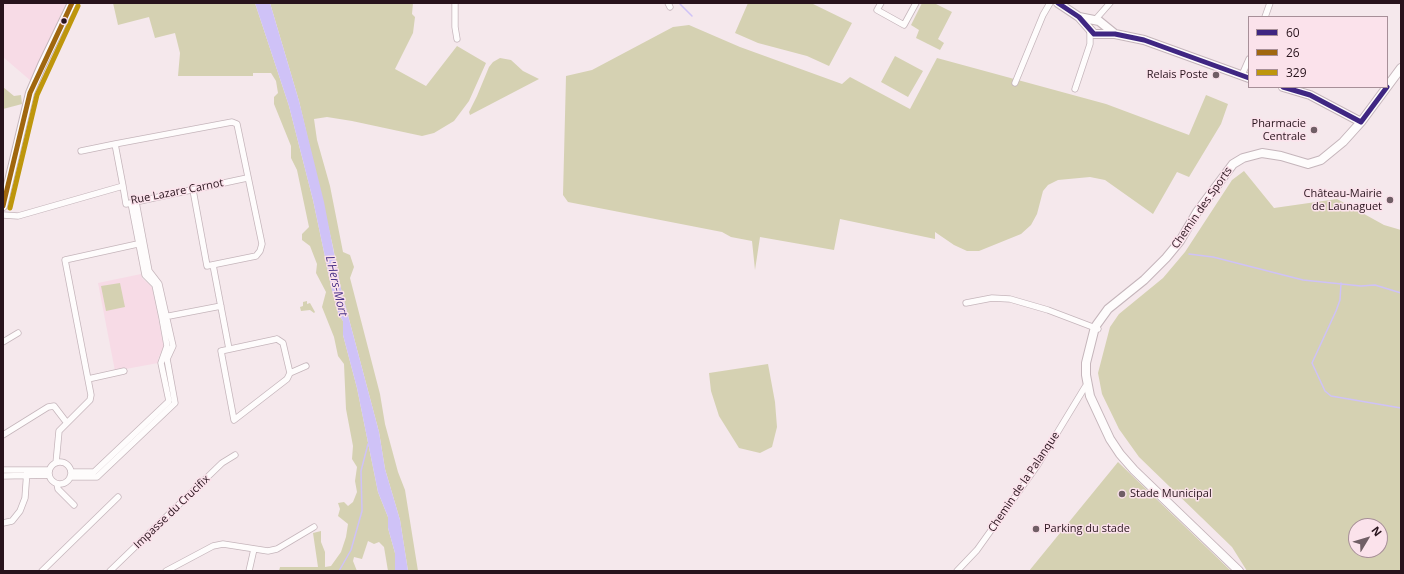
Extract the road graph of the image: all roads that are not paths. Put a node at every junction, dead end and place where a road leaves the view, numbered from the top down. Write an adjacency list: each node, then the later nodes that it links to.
1 (72, 3): 34 (street)
2 (455, 3): 17 (street)
3 (880, 3): 4 (street)
4 (916, 3)
5 (1050, 3): 22 (street)
6 (1058, 3): 11 (street)
7 (1110, 3): 9 (street)
8 (1270, 3): 10 (street)
9 (1106, 9): 12 (street); 13 (street)
10 (1265, 16)
11 (1079, 17): 12 (street); 14 (street)
12 (1094, 20): 13 (street); 14 (street)
13 (1103, 24): 15 (street); 16 (street)
14 (1090, 30): 15 (street); 18 (street)
15 (1100, 34): 16 (street); 18 (street)
16 (1116, 34): 21 (street)
17 (457, 39)
18 (1090, 44): 26 (street)
19 (1248, 64): 21 (street)
20 (1401, 68): 23 (street, Chemin des Sports)
21 (1245, 77)
22 (1015, 83)
23 (1388, 86)
24 (1286, 88): 27 (street)
25 (1386, 88): 27 (street, Chemin des Sports)
26 (1075, 90)
27 (1361, 122): 41 (street, Chemin des Sports)
28 (115, 144): 29 (street); 30 (street); 31 (street)
29 (81, 150)
30 (247, 178): 32 (street, Rue Lazare Carnot); 37 (street)
31 (123, 186): 33 (street, Rue Lazare Carnot); 35 (street, Rue Lazare Carnot)
32 (193, 190): 33 (street, Rue Lazare Carnot); 37 (street)
33 (133, 203): 36 (street)
34 (3, 206)
35 (3, 215)
36 (141, 243): 40 (street); 48 (street)
37 (213, 265): 39 (street)
38 (966, 303): 41 (street)
39 (221, 306): 40 (street); 44 (street)
40 (164, 317): 57 (street)
41 (1096, 328): 71 (street, Chemin des Sports)
42 (18, 333): 43 (street)
43 (3, 342)
44 (229, 349): 47 (street); 47 (street)
45 (306, 366): 47 (street)
46 (124, 371): 48 (street)
47 (290, 373)
48 (88, 379): 50 (street)
49 (1085, 387): 70 (street, Chemin de la Palanque)
50 (67, 423): 51 (street); 53 (street)
51 (3, 435)
52 (235, 455): 67 (street, Impasse du Crucifix)
53 (56, 463): 56 (street); 57 (street)
54 (3, 470): 55 (street)
55 (27, 470): 56 (street); 59 (street)
56 (49, 473): 59 (street); 60 (street)
57 (71, 474): 60 (street)
58 (3, 476): 59 (street)
59 (26, 477): 63 (street)
60 (57, 484): 62 (street)
61 (118, 497): 66 (street)
62 (74, 505)
63 (3, 523)
64 (314, 527): 65 (street)
65 (254, 549): 68 (street); 69 (street)
66 (42, 571)
67 (110, 571)
68 (166, 571)
69 (249, 571)
70 (956, 571)
71 (1239, 571)

